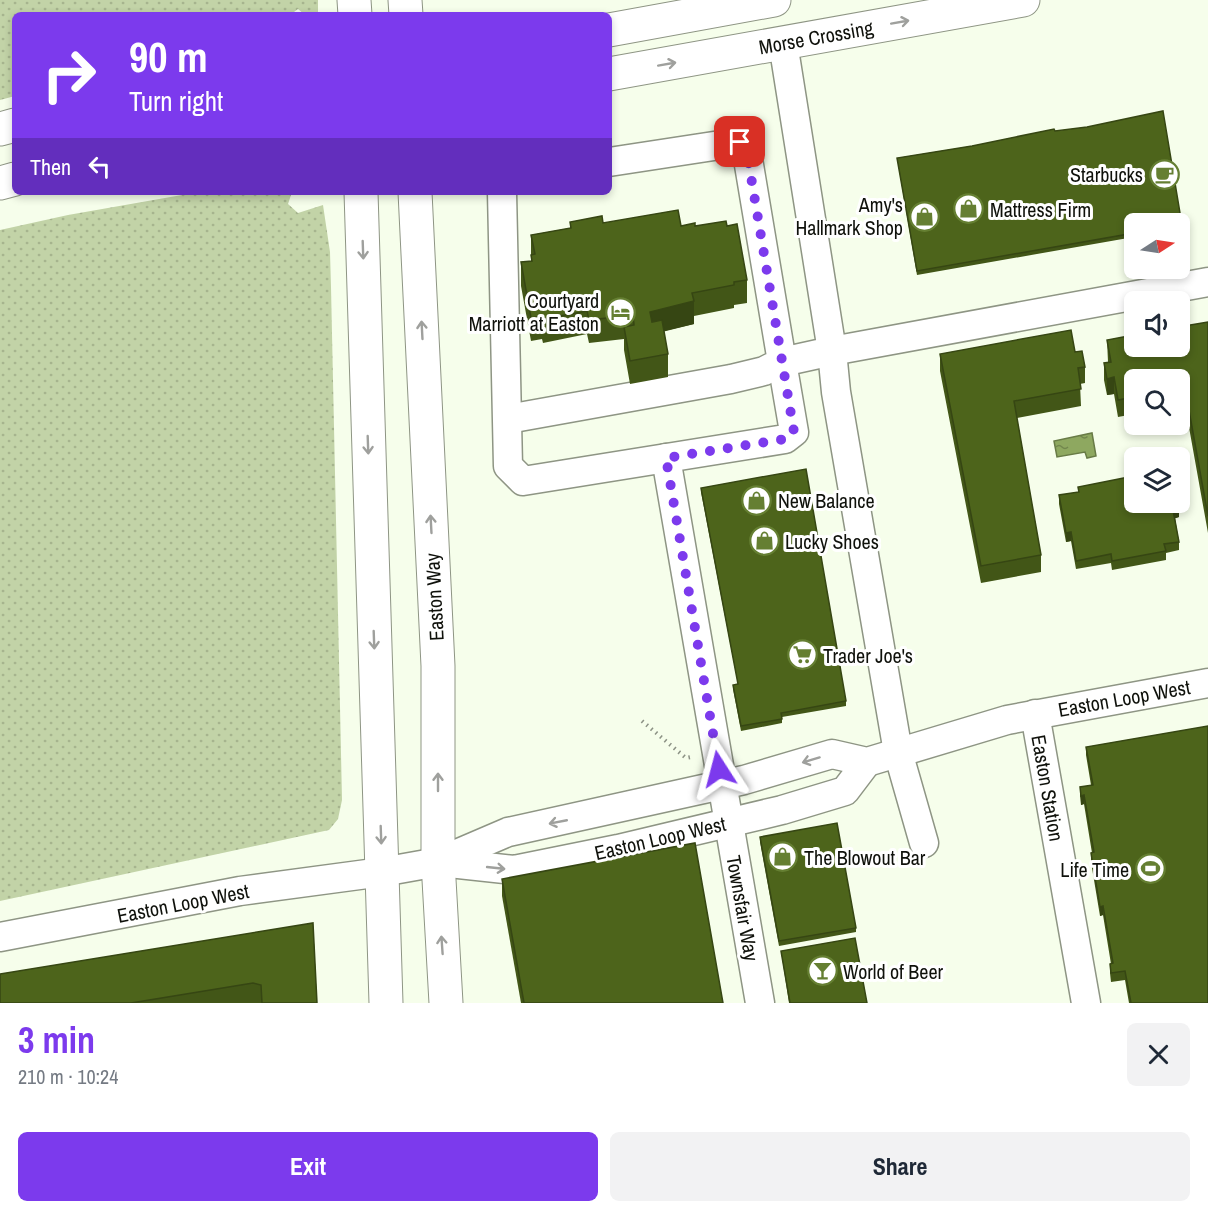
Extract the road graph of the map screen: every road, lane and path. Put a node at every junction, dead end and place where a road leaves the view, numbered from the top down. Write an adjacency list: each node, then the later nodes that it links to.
1 (774, 0): 3 (main road)
2 (1023, 0): 4 (main road, Morse Crossing, one-way to 2)
3 (612, 29)
4 (783, 43): 5 (main road, Morse Crossing, one-way to 4); 11 (street)
5 (612, 73)
6 (612, 162): 12 (street)
7 (361, 195): 25 (main road, one-way to 25)
8 (415, 195): 24 (main road, Easton Way, one-way to 8)
9 (502, 195): 13 (street)
10 (1208, 282): 11 (street)
11 (832, 351): 12 (street); 18 (street)
12 (782, 362): 13 (street); 14 (street)
13 (508, 419): 14 (street)
14 (666, 458): 19 (street, Townsfair Way)
15 (1208, 683): 16 (street, Easton Loop West)
16 (1035, 714): 18 (street, Easton Loop West); 30 (street, Easton Station)
17 (642, 721): 19 (path)
18 (898, 752): 20 (street, Easton Loop West); 23 (street)
19 (716, 753): 21 (street, Townsfair Way)
20 (867, 762): 21 (street, Easton Loop West, one-way to 21); 22 (street, Easton Loop West)
21 (721, 785): 22 (street, Townsfair Way); 24 (street, Easton Loop West, one-way to 24)
22 (728, 822): 24 (street, Easton Loop West, one-way to 22); 29 (street, Townsfair Way)
23 (924, 843)
24 (438, 862): 25 (street, Easton Loop West); 28 (main road, Easton Way, one-way to 24)
25 (382, 872): 26 (street, Easton Loop West); 27 (main road)
26 (0, 938)
27 (386, 1003)
28 (446, 1003)
29 (760, 1003)
30 (1086, 1003)

